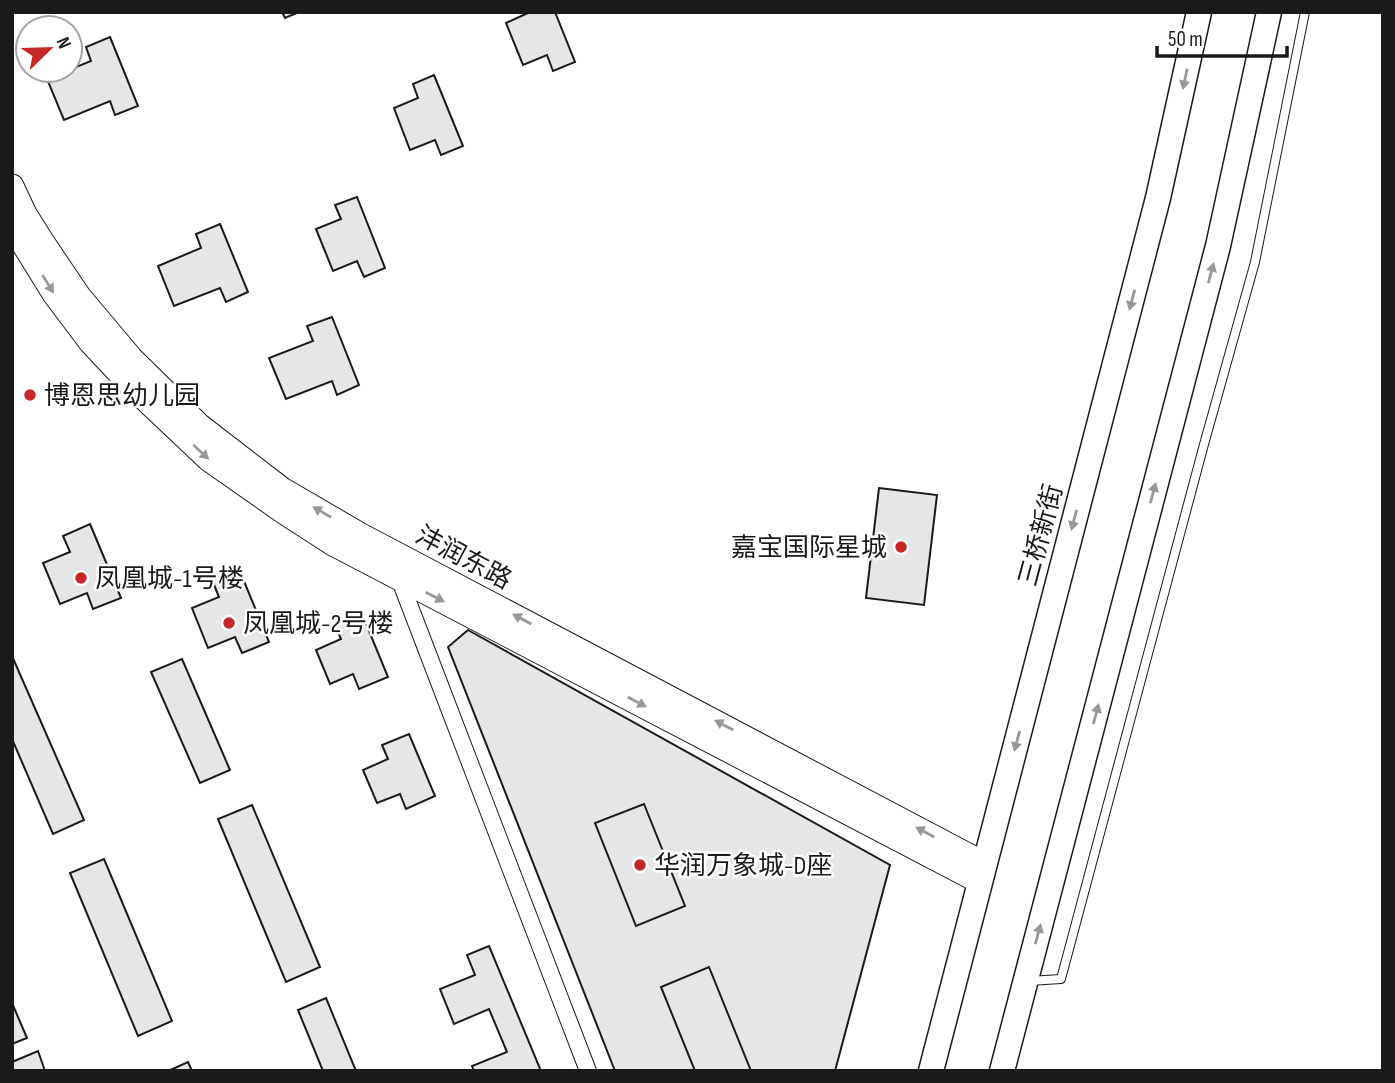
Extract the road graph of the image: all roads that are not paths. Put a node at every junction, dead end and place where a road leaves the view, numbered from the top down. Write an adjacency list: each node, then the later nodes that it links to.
1 (1199, 12): 7 (main road, 三桥新街, one-way to 7)
2 (1269, 12): 8 (main road, one-way to 2)
3 (1305, 12): 8 (lane)
4 (12, 186): 7 (street, 沣润东路, one-way to 4)
5 (12, 226): 6 (street, 沣润东路, one-way to 6)
6 (399, 578): 7 (street, 沣润东路, one-way to 7); 9 (street)
7 (982, 873): 10 (main road, 三桥新街)
8 (1026, 981): 11 (main road)
9 (588, 1071)
10 (931, 1071)
11 (1002, 1071)

